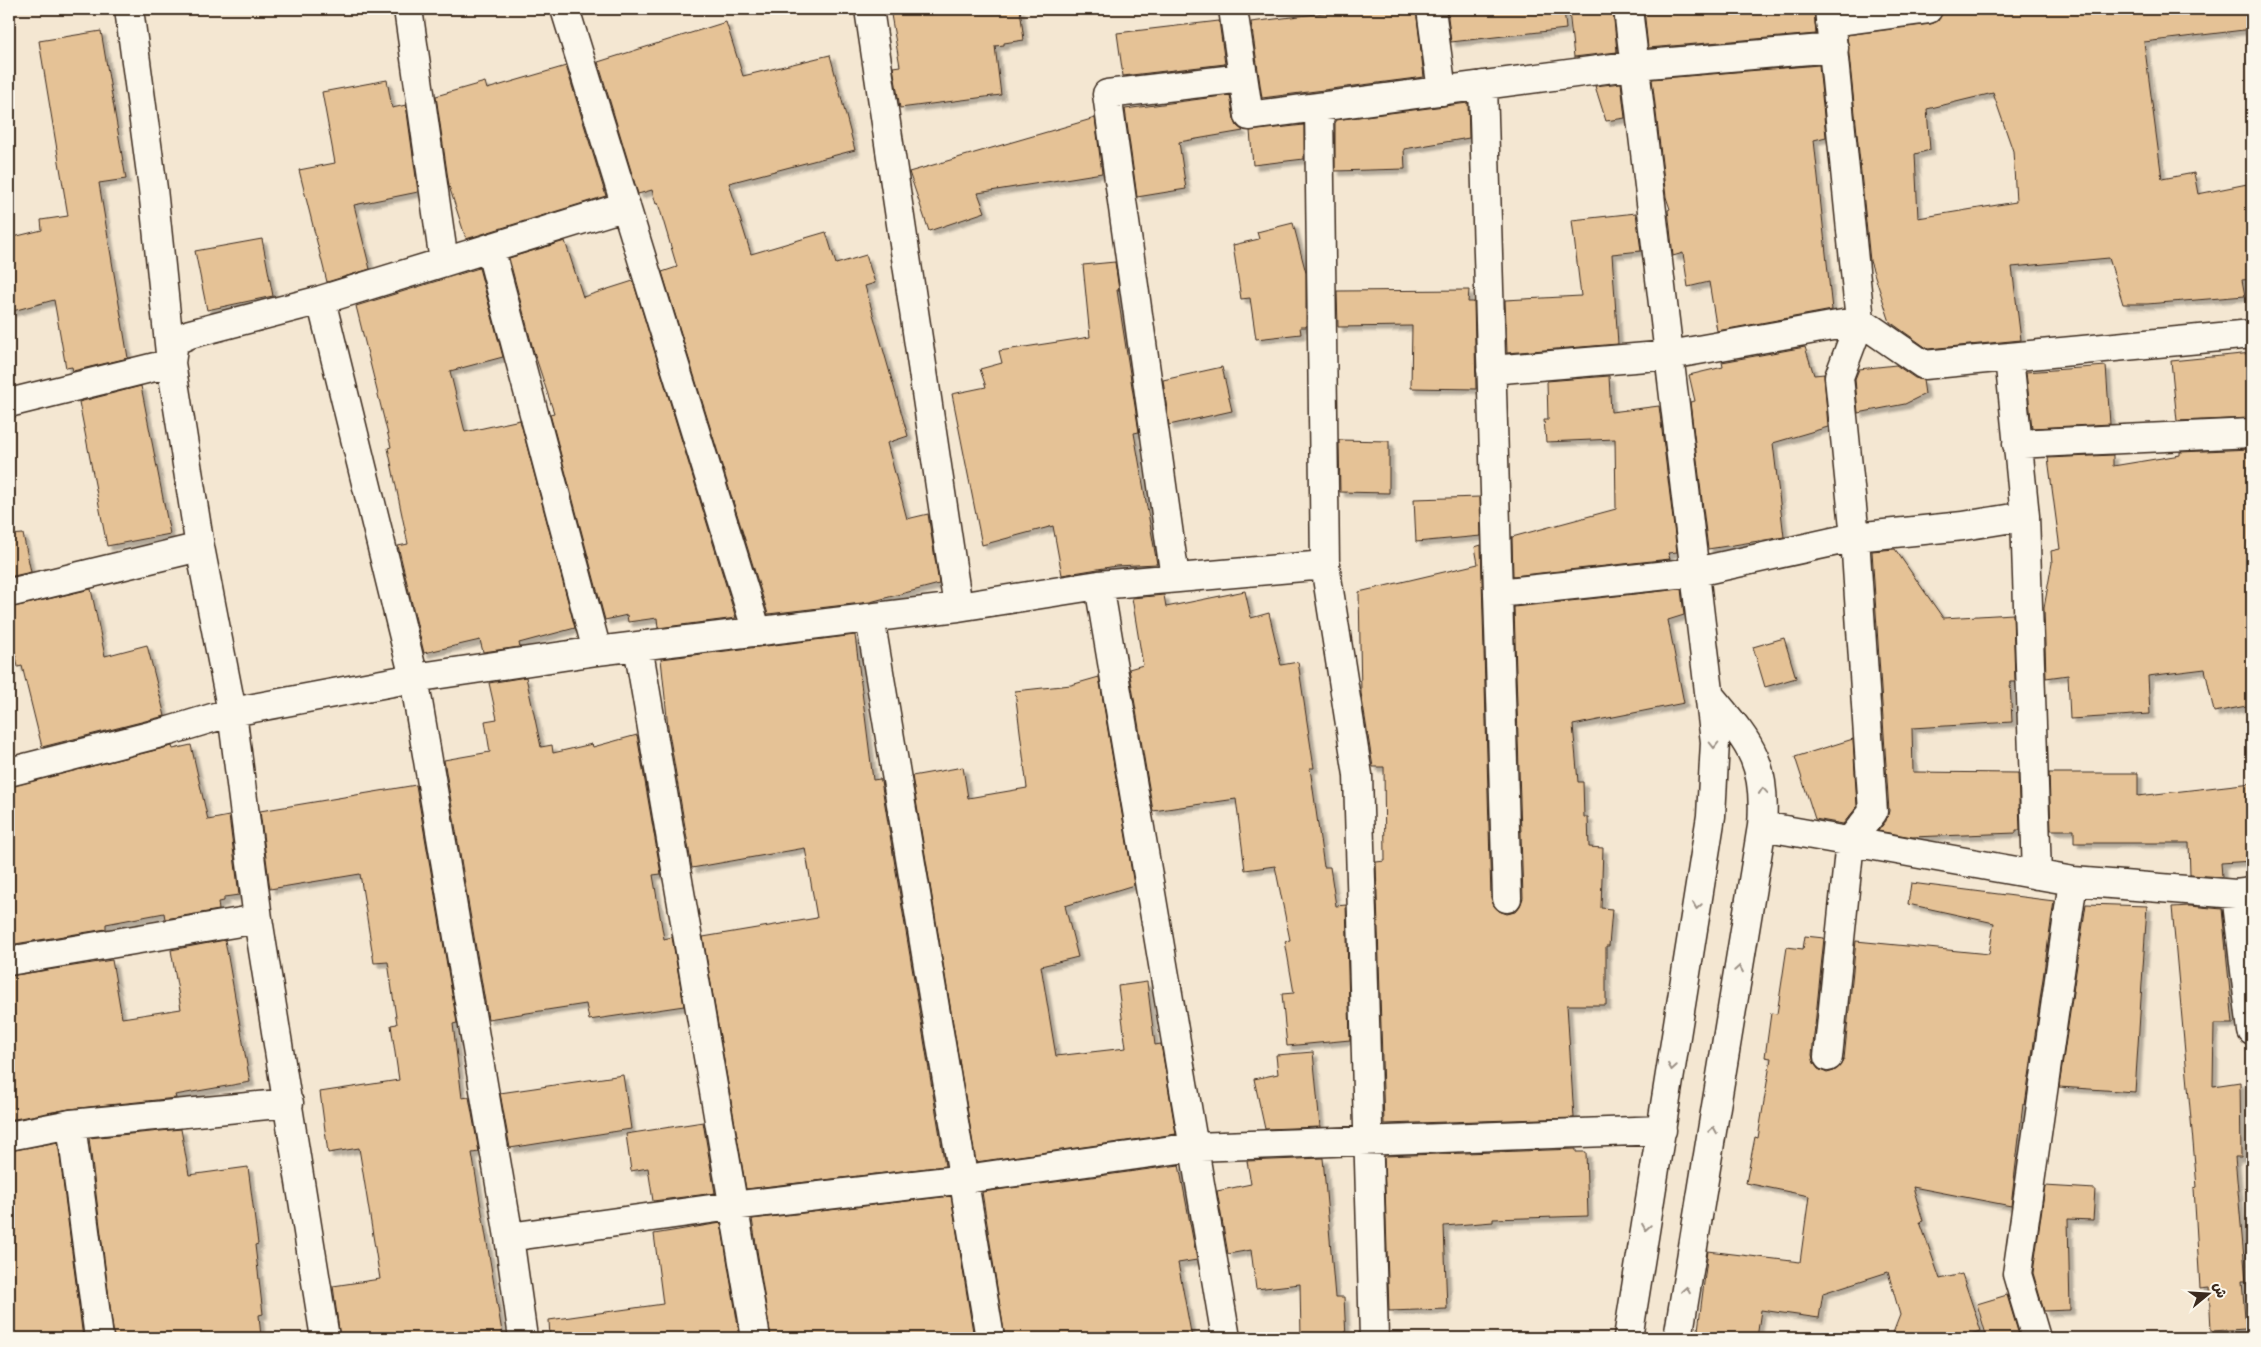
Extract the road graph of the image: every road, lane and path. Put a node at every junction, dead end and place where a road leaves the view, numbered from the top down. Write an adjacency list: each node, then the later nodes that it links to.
1 (129, 9): 24 (street)
2 (408, 9): 18 (street)
3 (565, 9): 16 (street)
4 (869, 9): 38 (street)
5 (1234, 9): 12 (street)
6 (1431, 9): 14 (street)
7 (1628, 9): 11 (street)
8 (1928, 9): 9 (street)
9 (1829, 15): 10 (street)
10 (1834, 48): 11 (street); 20 (street)
11 (1636, 65): 13 (street); 22 (street)
12 (1243, 78): 15 (street); 34 (street)
13 (1483, 85): 14 (street); 25 (street)
14 (1442, 91): 15 (street)
15 (1319, 108): 32 (street)
16 (626, 206): 17 (street); 40 (street)
17 (490, 248): 18 (street); 42 (street)
18 (444, 262): 19 (street)
19 (321, 300): 24 (street); 43 (street)
20 (1860, 321): 22 (street); 23 (street); 30 (street)
21 (2252, 334): 23 (street)
22 (1670, 355): 25 (street); 33 (street)
23 (2009, 357): 28 (street)
24 (171, 363): 26 (street); 31 (street)
25 (1491, 370): 37 (street)
26 (9, 403)
27 (2252, 433): 28 (street)
28 (2017, 444): 29 (street)
29 (2025, 516): 30 (street); 49 (street)
30 (1855, 537): 33 (street); 48 (street)
31 (200, 547): 36 (street); 45 (street)
32 (1325, 565): 34 (street); 61 (street)
33 (1696, 572): 37 (street); 44 (street)
34 (1175, 578): 35 (street)
35 (1100, 585): 38 (street); 62 (street)
36 (9, 593)
37 (1498, 593): 52 (street)
38 (958, 607): 39 (street)
39 (870, 618): 40 (street); 63 (street)
40 (757, 632): 41 (street)
41 (638, 646): 42 (street); 64 (street)
42 (597, 651): 43 (street)
43 (414, 678): 45 (street); 65 (street)
44 (1710, 696): 47 (street, one-way to 44); 59 (street, one-way to 59)
45 (232, 712): 46 (street); 53 (street)
46 (9, 772)
47 (1762, 826): 48 (street); 74 (street, one-way to 47)
48 (1850, 841): 49 (street); 56 (street)
49 (2037, 875): 50 (street)
50 (2073, 881): 51 (street); 75 (street)
51 (2244, 893): 55 (street)
52 (1507, 898)
53 (258, 919): 54 (street); 57 (street)
54 (9, 961)
55 (2252, 1031)
56 (1828, 1057)
57 (289, 1103): 58 (street); 67 (street)
58 (71, 1124): 60 (street); 66 (street)
59 (1662, 1130): 61 (street); 73 (street, one-way to 73)
60 (9, 1136)
61 (1367, 1139): 62 (street); 72 (street)
62 (1194, 1147): 63 (street); 71 (street)
63 (966, 1179): 64 (street); 70 (street)
64 (732, 1206): 65 (street); 69 (street)
65 (509, 1237): 68 (street)
66 (99, 1338)
67 (325, 1338)
68 (523, 1338)
69 (756, 1338)
70 (990, 1338)
71 (1226, 1338)
72 (1374, 1338)
73 (1628, 1338)
74 (1678, 1338)
75 (2036, 1338)

